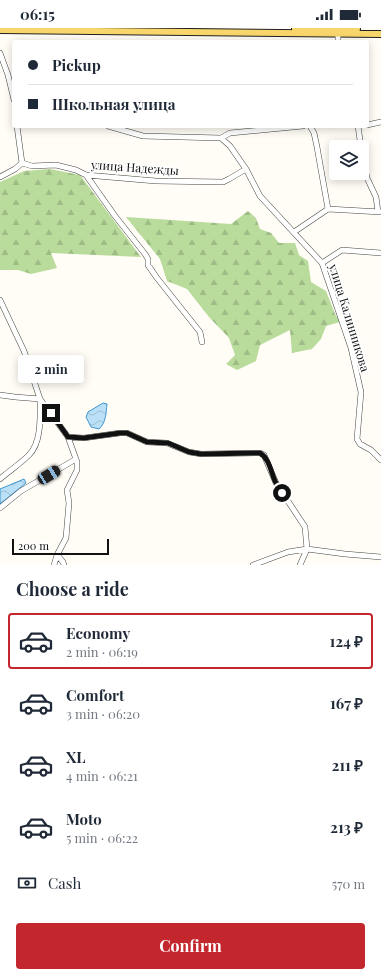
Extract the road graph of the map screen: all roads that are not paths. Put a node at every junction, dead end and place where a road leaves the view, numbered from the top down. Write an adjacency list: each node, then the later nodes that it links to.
1 (229, 28): 3 (main road)
2 (0, 30): 5 (main road)
3 (348, 30): 4 (main road); 5 (main road); 6 (main road)
4 (381, 30)
5 (338, 33): 7 (street)
6 (381, 34)
7 (338, 40)
8 (0, 53): 9 (street)
9 (12, 88)
10 (381, 122): 11 (street)
11 (369, 125)
12 (17, 128): 19 (street)
13 (115, 128): 17 (street)
14 (282, 128): 17 (street)
15 (311, 128): 24 (street)
16 (360, 128): 18 (street)
17 (221, 138): 20 (street, улица Калинникова)
18 (361, 140)
19 (22, 163): 21 (street, улица Надежды); 22 (street)
20 (246, 169): 21 (street, улица Надежды); 26 (street, улица Калинникова)
21 (86, 175): 30 (street)
22 (0, 177)
23 (368, 180): 25 (street)
24 (328, 210): 25 (street); 26 (street)
25 (380, 212)
26 (294, 232): 28 (street, улица Калинникова)
27 (381, 253): 28 (street)
28 (322, 263): 35 (street, улица Калинникова)
29 (0, 300): 32 (street)
30 (202, 342)
31 (0, 395): 32 (street)
32 (40, 399): 33 (street); 36 (street)
33 (68, 437): 34 (street); 38 (street)
34 (76, 459): 37 (street); 39 (street)
35 (381, 460)
36 (0, 479)
37 (0, 508)
38 (308, 549): 40 (street); 43 (street); 44 (street)
39 (57, 555): 41 (street); 42 (street)
40 (381, 557)
41 (54, 565)
42 (64, 565)
43 (253, 565)
44 (300, 565)

